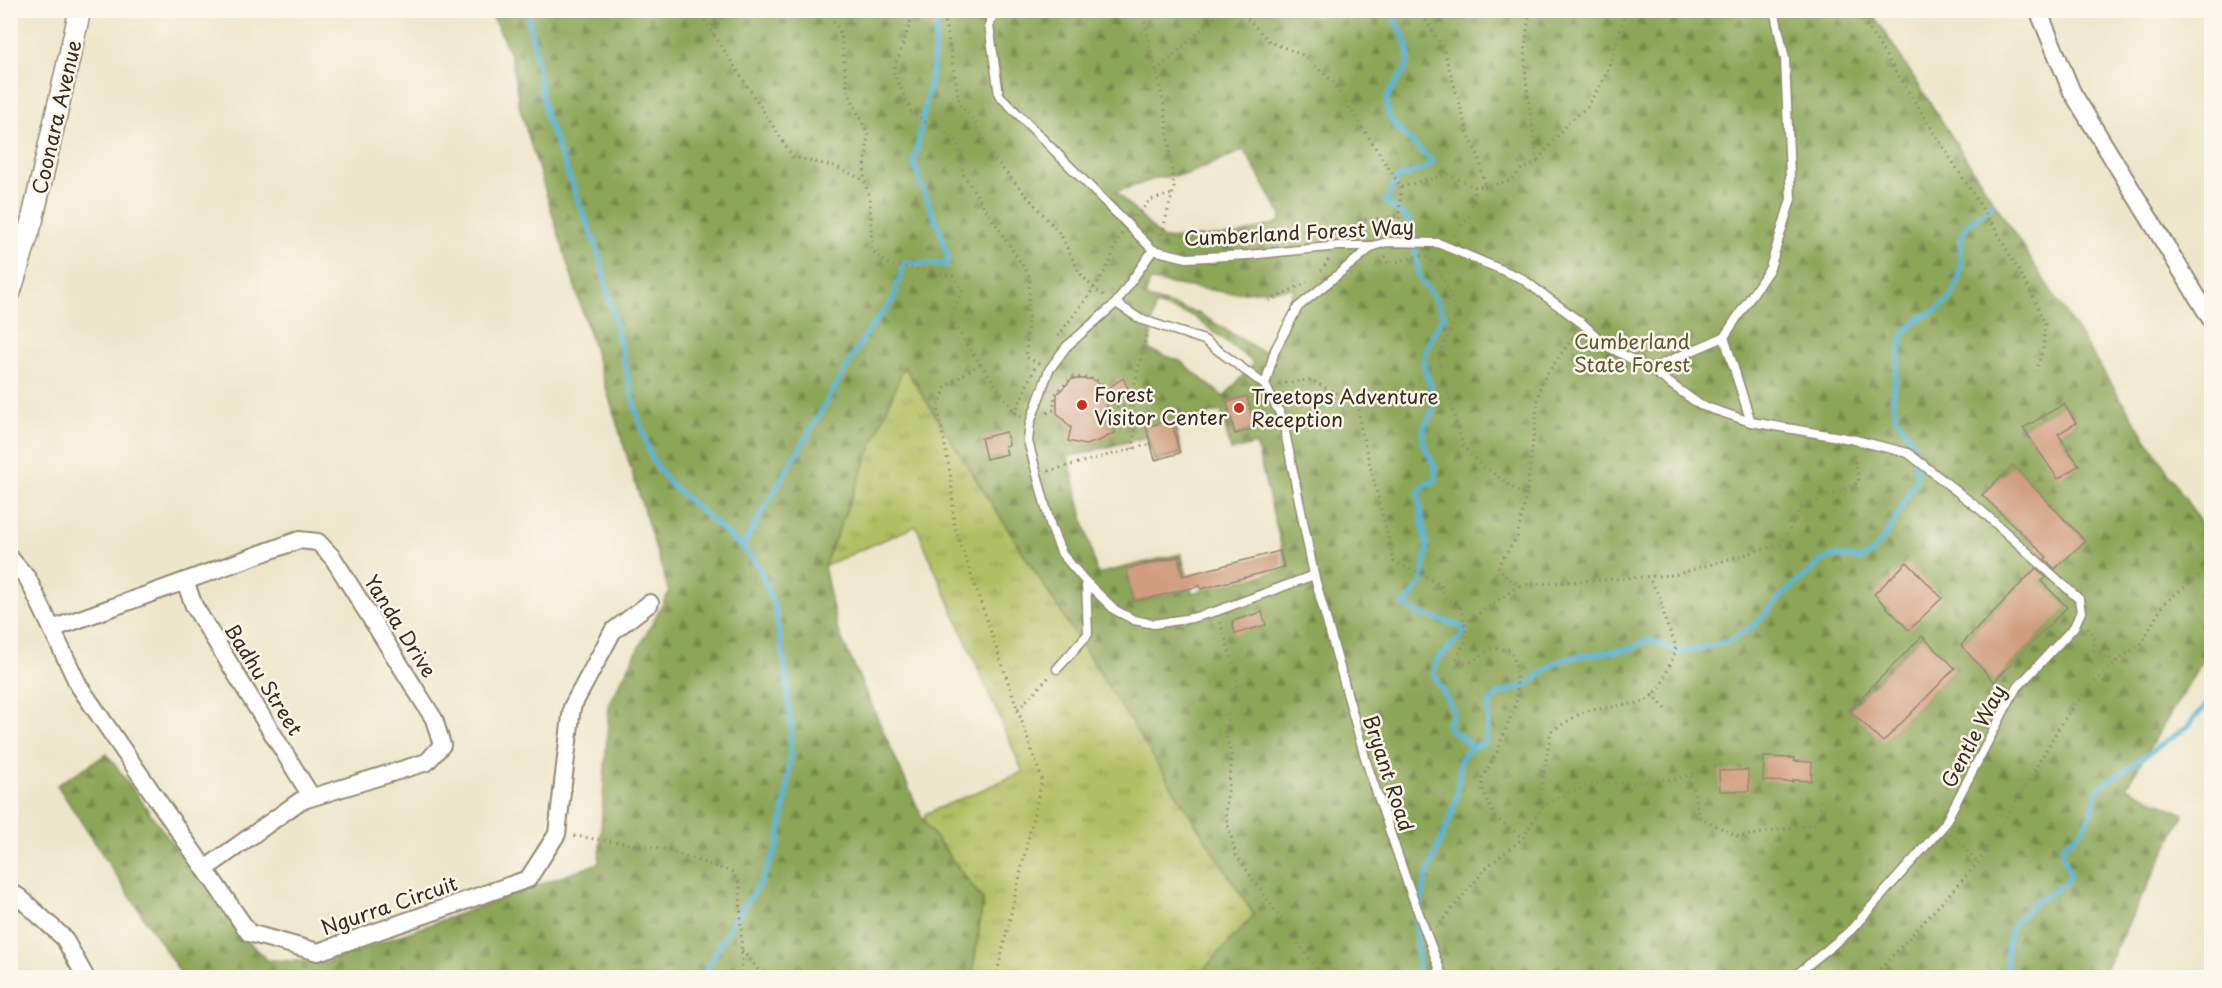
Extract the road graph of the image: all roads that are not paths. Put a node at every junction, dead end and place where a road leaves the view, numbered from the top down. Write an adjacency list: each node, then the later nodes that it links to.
1 (80, 10): 7 (street, Coonara Avenue)
2 (995, 10): 6 (lane)
3 (1774, 10): 10 (lane)
4 (2038, 10): 9 (street)
5 (1373, 246): 6 (lane, Cumberland Forest Way); 11 (lane, Cumberland Forest Way); 12 (lane)
6 (1153, 250): 8 (lane)
7 (10, 292)
8 (1116, 303): 12 (lane); 17 (lane)
9 (2211, 321)
10 (1724, 337): 11 (lane); 13 (lane)
11 (1650, 369): 13 (lane, Cumberland Forest Way)
12 (1265, 385): 15 (lane, Bryant Road)
13 (1751, 422): 26 (lane, Gentle Way)
14 (10, 558): 19 (street, Ngurra Circuit)
15 (1314, 575): 17 (lane); 25 (lane, Bryant Road)
16 (185, 581): 19 (street, Yanda Drive); 21 (street, Badhu Street); 21 (street, Yanda Drive)
17 (1086, 582): 20 (lane)
18 (650, 603): 22 (street, Ngurra Circuit)
19 (52, 629): 22 (street, Ngurra Circuit)
20 (1057, 669)
21 (311, 796): 22 (street, Yanda Drive)
22 (205, 869)
23 (10, 892): 24 (street)
24 (86, 978)
25 (1443, 978)
26 (1792, 978)

